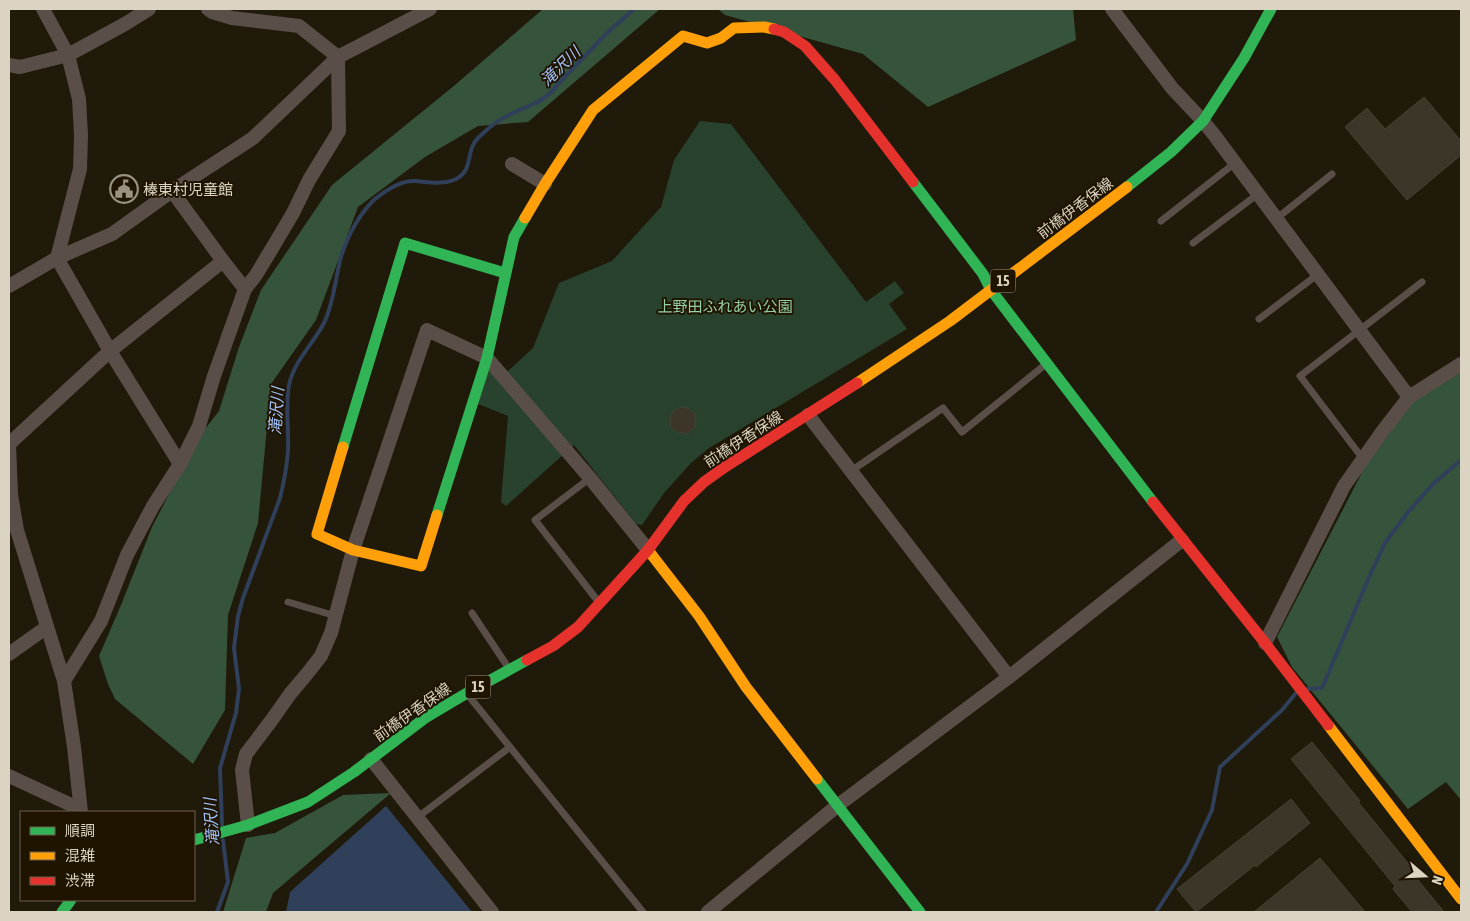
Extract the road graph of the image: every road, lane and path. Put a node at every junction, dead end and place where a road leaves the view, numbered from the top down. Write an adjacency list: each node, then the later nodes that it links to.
1 (43, 9): 7 (street)
2 (148, 9): 7 (street)
3 (208, 9): 8 (street)
4 (430, 9): 8 (street)
5 (1112, 9): 10 (street)
6 (1271, 9): 10 (street, 前橋伊香保線 / 15)
7 (68, 55): 9 (street); 20 (street)
8 (338, 57): 15 (street); 26 (street)
9 (9, 65)
10 (1203, 121): 11 (street); 27 (street, 前橋伊香保線 / 15)
11 (1235, 163): 16 (street); 18 (lane)
12 (512, 164): 14 (street)
13 (1332, 174): 17 (lane)
14 (544, 184): 22 (street); 27 (street)
15 (172, 191): 20 (street); 21 (street)
16 (1258, 194): 17 (street); 19 (lane)
17 (1276, 219): 23 (street)
18 (1161, 220)
19 (1193, 243)
20 (57, 258): 24 (street); 30 (street)
21 (222, 261): 26 (street); 30 (street)
22 (505, 273): 31 (street); 42 (street)
23 (1318, 275): 28 (lane); 29 (street)
24 (10, 282)
25 (1422, 282): 29 (lane)
26 (245, 289): 38 (street)
27 (992, 290): 32 (street); 35 (street, 前橋伊香保線 / 15)
28 (1259, 319)
29 (1359, 331): 34 (street); 37 (lane)
30 (110, 351): 36 (street); 38 (street)
31 (487, 358): 40 (street); 42 (street); 42 (street)
32 (1047, 362): 39 (lane); 41 (street)
33 (1461, 364): 34 (street)
34 (1408, 398): 37 (street)
35 (808, 414): 39 (street); 43 (street, 前橋伊香保線 / 15)
36 (9, 444): 48 (street)
37 (1363, 459): 49 (street)
38 (180, 464): 53 (street)
39 (851, 471): 52 (street)
40 (590, 478): 43 (street); 45 (lane)
41 (1182, 540): 49 (street); 52 (street)
42 (353, 550): 47 (street)
43 (648, 550): 45 (street, 前橋伊香保線 / 15); 58 (street)
44 (288, 602): 47 (lane)
45 (599, 604): 51 (street, 前橋伊香保線 / 15)
46 (472, 613): 51 (lane)
47 (336, 616): 61 (street)
48 (47, 628): 50 (street); 53 (street)
49 (1265, 644): 63 (street)
50 (9, 654)
51 (510, 670): 54 (street, 前橋伊香保線 / 15)
52 (1009, 677): 58 (street)
53 (64, 681): 59 (street)
54 (467, 692): 55 (lane); 56 (street, 前橋伊香保線 / 15)
55 (510, 747): 60 (lane); 67 (lane)
56 (371, 759): 60 (street); 61 (street, 前橋伊香保線 / 15)
57 (9, 776): 59 (street)
58 (838, 806): 68 (street); 69 (street)
59 (81, 810)
60 (418, 818): 66 (street)
61 (242, 826): 62 (street, 前橋伊香保線 / 15)
62 (195, 840)
63 (1460, 896)
64 (70, 901): 65 (street)
65 (62, 912)
66 (492, 912)
67 (643, 912)
68 (708, 912)
69 (920, 912)

